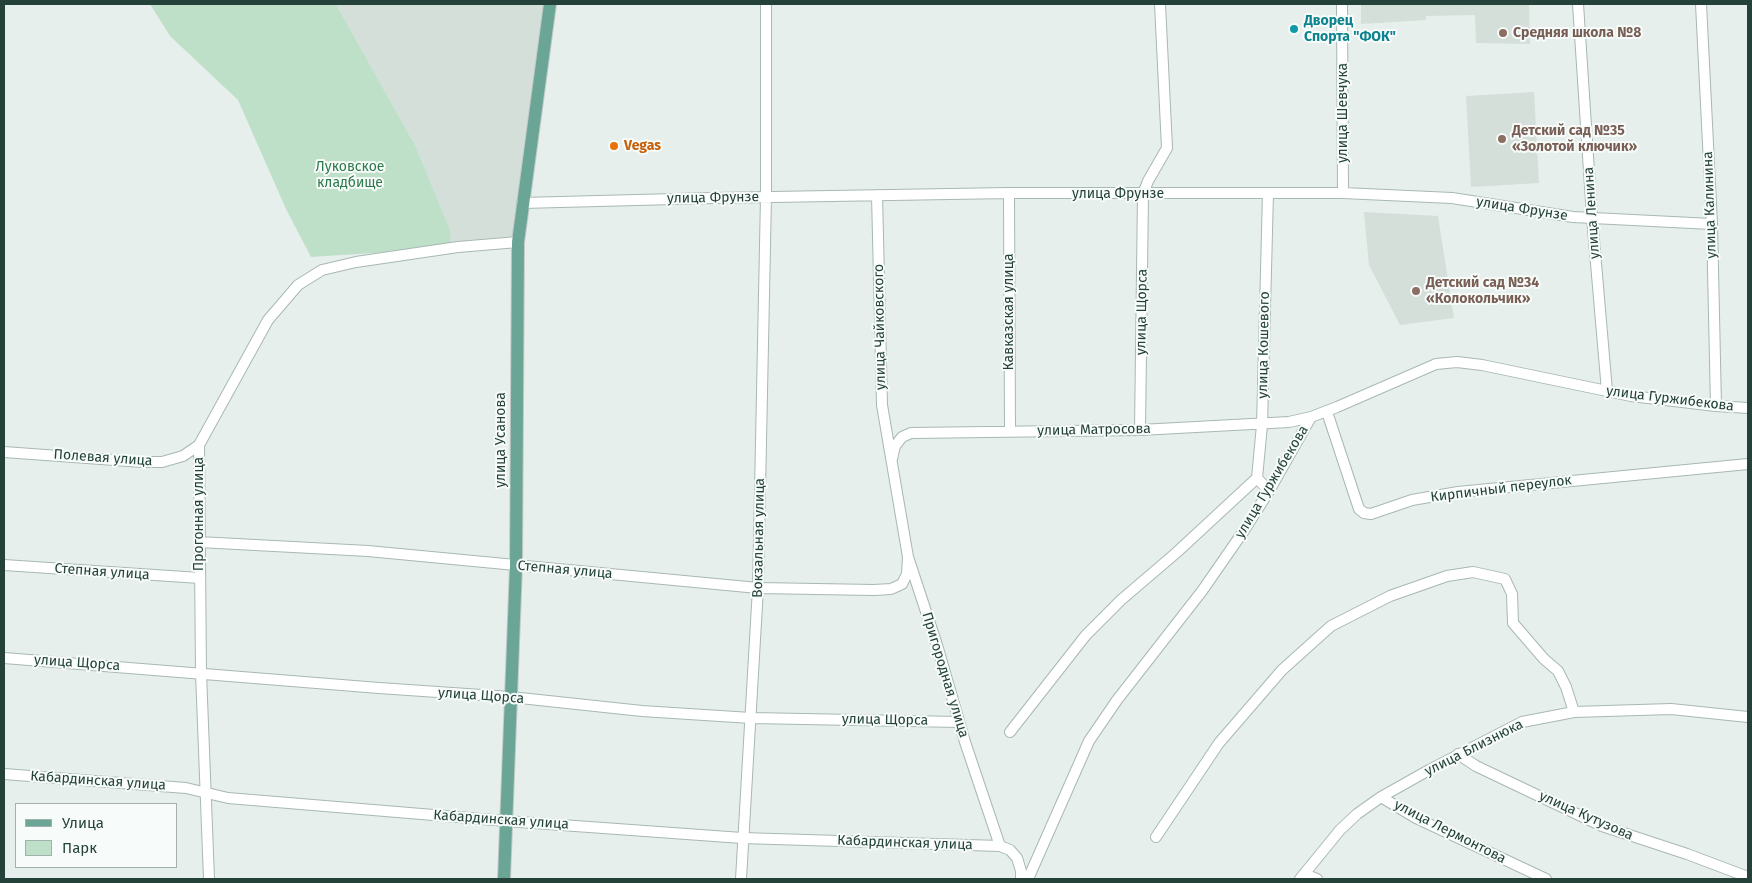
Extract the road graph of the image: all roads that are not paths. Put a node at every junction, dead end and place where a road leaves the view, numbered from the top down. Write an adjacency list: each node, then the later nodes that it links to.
1 (550, 4): 13 (main road, улица Усанова)
2 (766, 4): 12 (street, Вокзальная улица)
3 (1160, 4): 10 (street)
4 (1342, 4): 9 (street, улица Шевчука)
5 (1578, 4): 14 (street, улица Ленина)
6 (1701, 4): 15 (street, улица Калинина)
7 (1009, 193): 10 (street, улица Фрунзе); 11 (street, улица Фрунзе); 24 (street, Кавказская улица)
8 (1268, 193): 9 (street, улица Фрунзе); 10 (street, улица Фрунзе); 22 (street, улица Кошевого)
9 (1343, 193): 14 (street, улица Фрунзе)
10 (1143, 194): 23 (street, улица Щорса)
11 (877, 195): 12 (street, улица Фрунзе); 27 (street, улица Чайковского)
12 (766, 197): 13 (street, улица Фрунзе); 36 (street, Вокзальная улица)
13 (522, 203): 16 (main road, улица Усанова)
14 (1592, 217): 15 (street, улица Фрунзе); 17 (street, улица Ленина)
15 (1712, 224): 18 (street, улица Калинина)
16 (518, 242): 25 (street, Прогонная улица); 34 (main road, улица Усанова)
17 (1606, 391): 18 (street, улица Гуржибекова); 20 (street, улица Гуржибекова)
18 (1716, 406): 19 (street, улица Гуржибекова)
19 (1748, 408)
20 (1327, 412): 21 (street, улица Гуржибекова); 28 (street, Кирпичный переулок)
21 (1311, 417): 22 (street, улица Матросова); 30 (street, улица Гуржибекова)
22 (1262, 425): 23 (street, улица Матросова); 29 (street, улица Кошевого)
23 (1140, 430): 24 (street, улица Матросова)
24 (1010, 432): 27 (street, улица Матросова)
25 (198, 445): 26 (street, Полевая улица); 31 (street, Прогонная улица)
26 (4, 452)
27 (892, 459): 32 (street, Пригородная улица)
28 (1748, 464)
29 (1257, 478): 30 (street); 44 (street, улица Гуржибекова)
30 (1269, 491): 59 (street, улица Гуржибекова)
31 (199, 542): 34 (street, Степная улица); 35 (street, Прогонная улица)
32 (908, 557): 36 (street, Степная улица); 43 (street, Пригородная улица)
33 (4, 566): 35 (street, Степная улица)
34 (516, 566): 36 (street, Степная улица); 39 (main road, улица Усанова)
35 (200, 578): 38 (street, Прогонная улица)
36 (758, 588): 42 (street, Вокзальная улица)
37 (4, 658): 38 (street, улица Щорса)
38 (201, 673): 39 (street, улица Щорса); 47 (street, Прогонная улица)
39 (511, 697): 42 (street, улица Щорса); 49 (main road, улица Усанова)
40 (1574, 712): 41 (street, улица Близнюка); 45 (street, улица Близнюка); 50 (street)
41 (1748, 717)
42 (751, 718): 43 (street, улица Щорса); 51 (street, Вокзальная улица)
43 (959, 722): 52 (street, Пригородная улица)
44 (1010, 732)
45 (1458, 754): 48 (street, улица Близнюка); 54 (street, улица Кутузова)
46 (4, 774): 47 (street, Кабардинская улица)
47 (205, 793): 49 (street, Кабардинская улица); 55 (street, Прогонная улица)
48 (1382, 797): 53 (street, улица Близнюка); 61 (street, улица Лермонтова)
49 (506, 821): 51 (street, Кабардинская улица); 56 (main road, улица Усанова)
50 (1156, 837)
51 (742, 838): 52 (street, Кабардинская улица); 57 (street, Вокзальная улица)
52 (1000, 846): 58 (street)
53 (1302, 876): 60 (street)
54 (1748, 877)
55 (209, 879)
56 (504, 879)
57 (741, 879)
58 (1021, 879)
59 (1028, 879)
60 (1317, 879)
61 (1546, 879)

